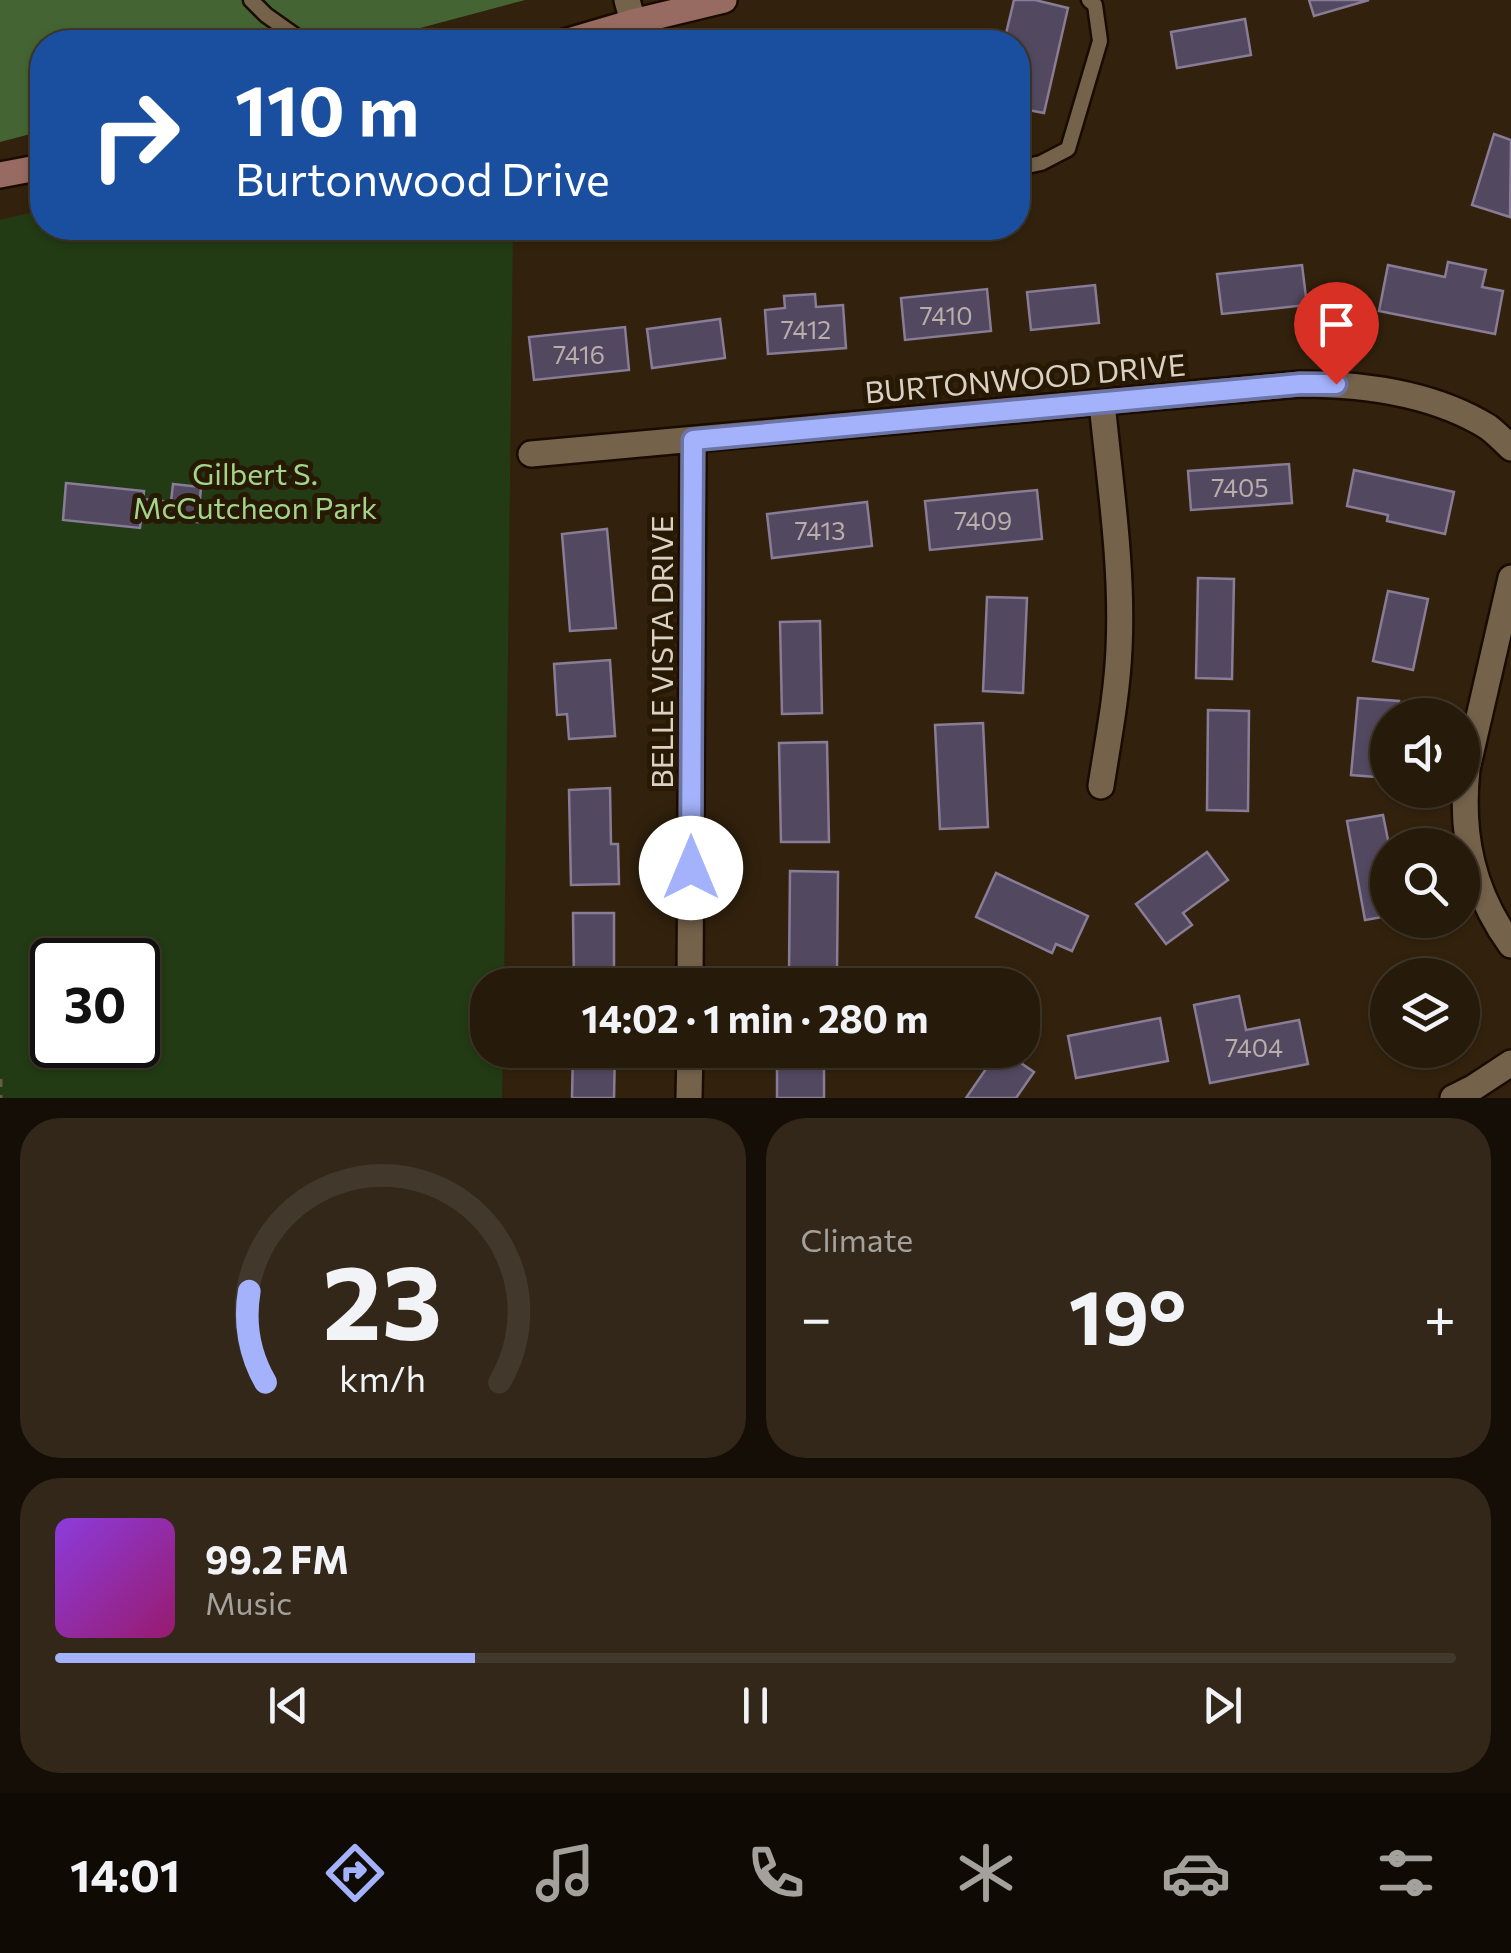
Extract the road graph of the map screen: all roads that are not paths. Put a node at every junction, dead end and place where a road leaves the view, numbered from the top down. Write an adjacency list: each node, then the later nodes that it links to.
1 (251, 0): 5 (lane)
2 (724, 0): 4 (main road)
3 (1089, 0): 7 (lane)
4 (630, 11): 6 (main road)
5 (287, 30)
6 (590, 30)
7 (1030, 165)
8 (30, 169): 9 (main road)
9 (0, 174)
10 (1102, 403): 11 (street, BURTONWOOD DRIVE); 12 (street, BURTONWOOD DRIVE); 15 (street)
11 (693, 440): 13 (street, BURTONWOOD DRIVE); 17 (street, BELLE VISTA DRIVE)
12 (1511, 448)
13 (531, 454)
14 (1511, 578): 16 (street)
15 (1101, 786)
16 (1511, 945)
17 (690, 968)
18 (1511, 1063): 21 (street)
19 (690, 1068): 20 (street)
20 (690, 1098)
21 (1453, 1098)

